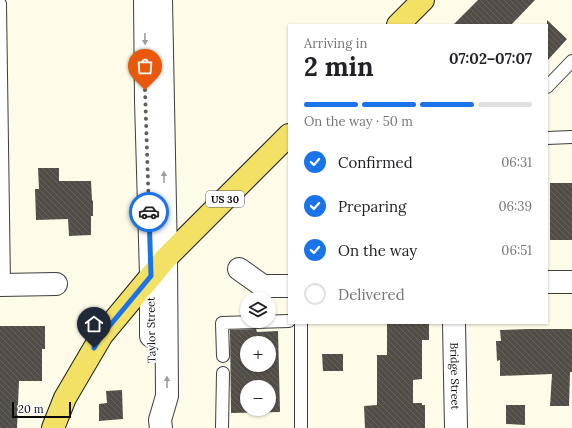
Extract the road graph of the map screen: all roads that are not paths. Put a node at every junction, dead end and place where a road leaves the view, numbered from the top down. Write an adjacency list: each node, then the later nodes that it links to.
1 (145, 0): 14 (street, Taylor Street, one-way to 14)
2 (161, 0): 12 (street, Taylor Street, one-way to 2)
3 (423, 0): 6 (main road)
4 (0, 4): 5 (lane)
5 (0, 22): 18 (lane)
6 (399, 24)
7 (572, 61): 8 (lane)
8 (548, 86)
9 (288, 136): 12 (main road, US 30)
10 (572, 137): 11 (lane)
11 (548, 138)
12 (166, 258): 14 (main road, US 30); 25 (street, Taylor Street, one-way to 12)
13 (239, 269): 19 (street)
14 (151, 276): 25 (street, Taylor Street); 26 (main road, US 30)
15 (548, 282): 16 (street)
16 (572, 282)
17 (56, 284): 18 (street)
18 (2, 285)
19 (288, 286)
20 (288, 321): 23 (lane)
21 (301, 324): 28 (lane)
22 (454, 324): 29 (street, Bridge Street)
23 (222, 356)
24 (223, 373): 27 (lane)
25 (160, 424)
26 (53, 428)
27 (222, 428)
28 (301, 428)
29 (456, 428)

